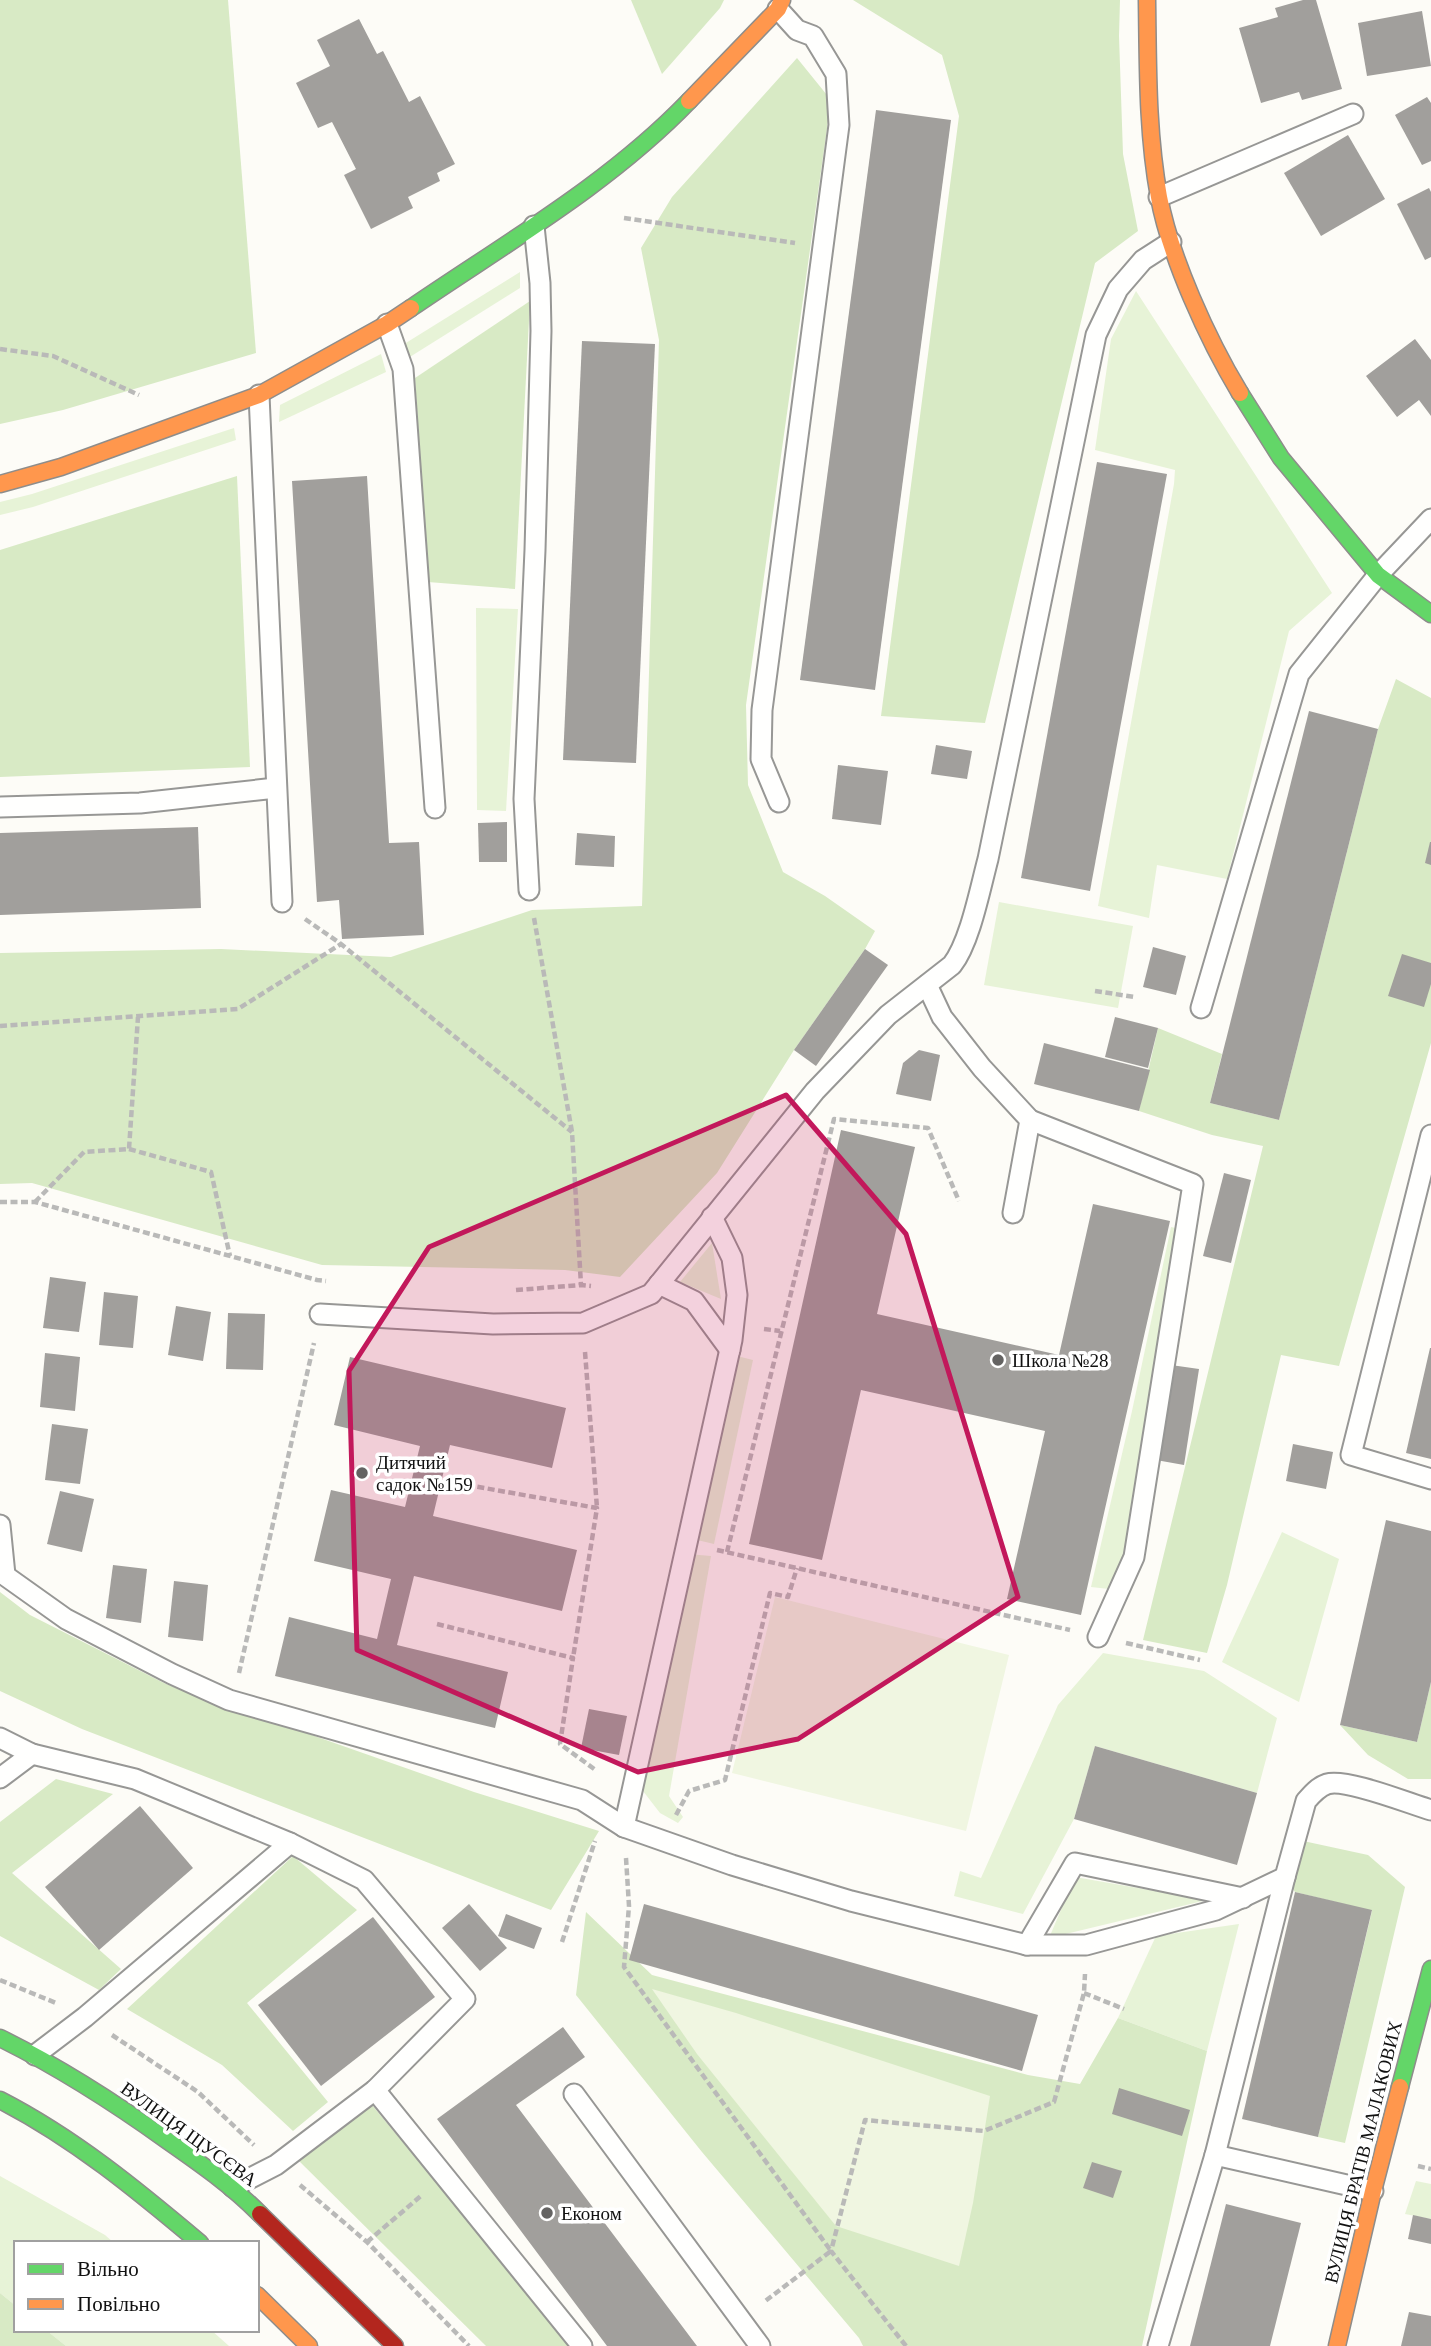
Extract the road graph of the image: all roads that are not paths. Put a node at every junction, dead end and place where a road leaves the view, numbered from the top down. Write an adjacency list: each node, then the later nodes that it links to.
1 (1147, 0): 4 (street)
2 (780, 4): 5 (street); 14 (lane)
3 (1353, 114): 4 (lane)
4 (1160, 197): 6 (street)
5 (534, 226): 7 (street); 17 (lane)
6 (1171, 242): 11 (street); 19 (lane)
7 (387, 324): 8 (street); 16 (lane)
8 (259, 395): 9 (street); 13 (lane)
9 (0, 484)
10 (1431, 519): 11 (lane)
11 (1378, 575): 12 (street); 20 (lane)
12 (1431, 614)
13 (276, 788): 15 (lane); 18 (lane)
14 (779, 802)
15 (0, 807)
16 (435, 808)
17 (529, 890)
18 (282, 902)
19 (927, 985): 21 (lane); 24 (lane)
20 (1202, 1008)
21 (1030, 1120): 23 (lane); 31 (lane)
22 (1431, 1135): 28 (lane)
23 (1013, 1213)
24 (712, 1217): 25 (lane); 27 (lane)
25 (659, 1284): 26 (lane); 27 (lane)
26 (320, 1314)
27 (730, 1349): 36 (lane)
28 (1431, 1479)
29 (0, 1525): 30 (lane)
30 (2, 1574): 36 (lane)
31 (1098, 1637)
32 (0, 1738): 33 (lane)
33 (32, 1754): 34 (lane); 37 (lane)
34 (0, 1778)
35 (1431, 1810): 38 (lane)
36 (624, 1827): 40 (lane)
37 (290, 1843): 43 (lane); 44 (lane)
38 (1285, 1877): 39 (lane); 47 (lane)
39 (1243, 1898): 40 (lane); 40 (lane)
40 (1027, 1945)
41 (1431, 1972): 49 (street, ВУЛИЦЯ БРАТІВ МАЛАКОВИХ)
42 (0, 2038): 43 (street, ВУЛИЦЯ ЩУСЄВА)
43 (35, 2054): 48 (street, ВУЛИЦЯ ЩУСЄВА)
44 (375, 2090): 48 (lane); 54 (lane)
45 (574, 2094): 55 (lane)
46 (0, 2100): 50 (street)
47 (1215, 2155): 49 (lane); 56 (lane)
48 (233, 2188): 53 (street, ВУЛИЦЯ ЩУСЄВА)
49 (1373, 2191): 57 (street, ВУЛИЦЯ БРАТІВ МАЛАКОВИХ)
50 (198, 2241)
51 (259, 2297): 52 (street)
52 (309, 2346)
53 (394, 2346)
54 (582, 2346)
55 (760, 2346)
56 (1158, 2346)
57 (1337, 2346)

